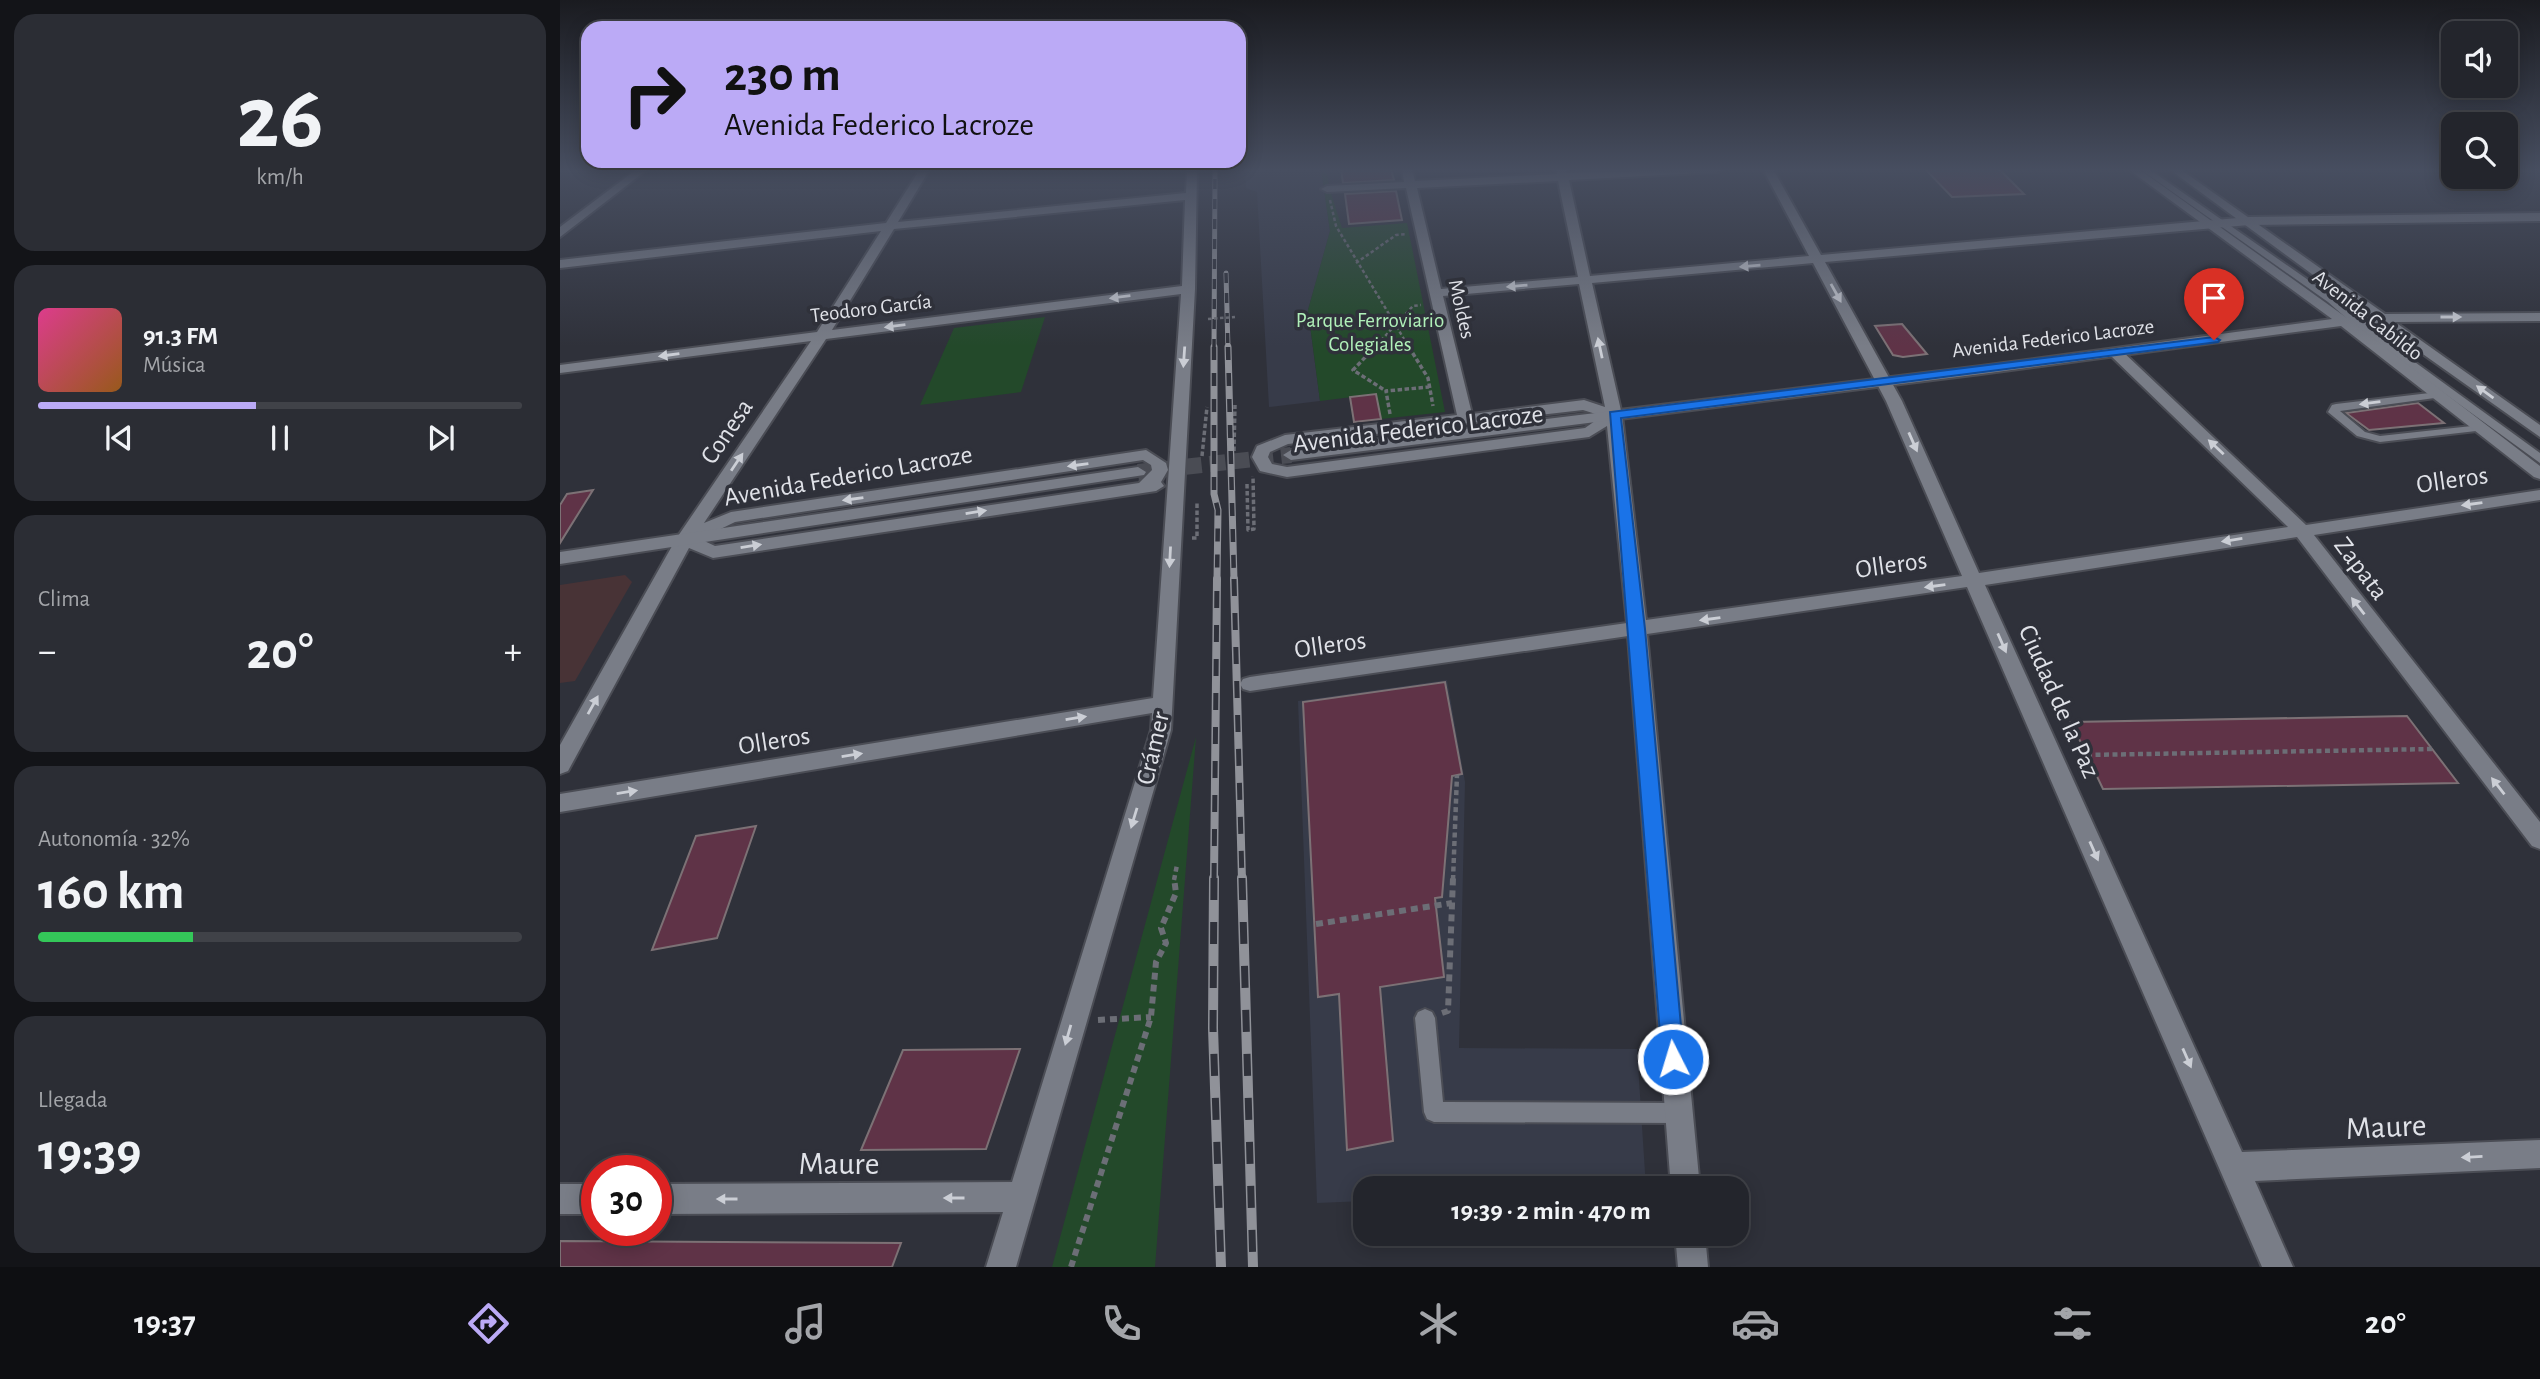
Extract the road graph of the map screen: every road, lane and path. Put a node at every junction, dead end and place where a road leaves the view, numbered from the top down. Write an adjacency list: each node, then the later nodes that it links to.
1 (872, 228): 15 (street)
2 (890, 228): 24 (street, Conesa)
3 (1189, 228): 17 (street, Crámer)
4 (1337, 228): 14 (path)
5 (1421, 228): 12 (street, Moldes)
6 (1574, 228): 16 (street)
7 (1800, 228): 13 (street, Ciudad de la Paz)
8 (2210, 228): 13 (street)
9 (2226, 228): 22 (street, Avenida Cabildo)
10 (2226, 228): 22 (lane)
11 (2257, 228): 22 (street, Avenida Cabildo)
12 (1422, 233): 14 (path); 18 (street, Moldes)
13 (1818, 260): 16 (street, one-way to 16); 27 (street, Ciudad de la Paz, one-way to 27)
14 (1356, 262): 23 (path)
15 (560, 264)
16 (1585, 280): 18 (street, one-way to 18); 33 (street, one-way to 16)
17 (1188, 289): 24 (street, Teodoro García, one-way to 24); 48 (street, Crámer, one-way to 48)
18 (1438, 298): 23 (path); 34 (street, Moldes)
19 (1235, 317): 21 (path, bridge)
20 (2540, 317): 22 (street, Avenida Federico Lacroze, one-way to 20)
21 (1208, 319)
22 (2362, 320): 25 (street, Avenida Federico Lacroze); 30 (street, Avenida Cabildo); 38 (street, Avenida Cabildo, one-way to 22); 39 (lane); 43 (lane)
23 (1395, 325): 28 (path); 29 (path)
24 (822, 335): 26 (street, Teodoro García, one-way to 26); 53 (street, Conesa, one-way to 24)
25 (2116, 353): 27 (street, Avenida Federico Lacroze); 51 (street, Zapata, one-way to 25)
26 (560, 369)
27 (1884, 380): 33 (street, Avenida Federico Lacroze); 55 (street, Ciudad de la Paz, one-way to 55)
28 (1429, 387): 29 (path); 35 (path)
29 (1386, 391): 36 (path)
30 (2438, 395): 37 (street, Avenida Cabildo); 37 (lane, one-way to 37)
31 (1235, 405): 40 (path)
32 (1207, 407): 42 (path)
33 (1614, 415): 34 (street, Avenida Federico Lacroze); 36 (street, Avenida Federico Lacroze); 41 (street, Avenida Federico Lacroze); 56 (street)
34 (1465, 418): 35 (street, Avenida Federico Lacroze)
35 (1436, 421): 36 (street, Avenida Federico Lacroze)
36 (1394, 426)
37 (2481, 428): 44 (street, Avenida Cabildo)
38 (2540, 432)
39 (2540, 449)
40 (1233, 451)
41 (1291, 455)
42 (1203, 456)
43 (2540, 459)
44 (2540, 474)
45 (1142, 479): 48 (street, Avenida Federico Lacroze); 53 (street, Avenida Federico Lacroze); 53 (street, Avenida Federico Lacroze, one-way to 53)
46 (1254, 482): 47 (path)
47 (1247, 484)
48 (1174, 489): 58 (street, Crámer, one-way to 58)
49 (2540, 495): 51 (street, Olleros, one-way to 51)
50 (1198, 496): 52 (path)
51 (2300, 529): 55 (street, Olleros, one-way to 55); 64 (street, Zapata, one-way to 51)
52 (1197, 538)
53 (685, 539): 54 (street, Avenida Federico Lacroze); 61 (street, Conesa, one-way to 53)
54 (560, 558)
55 (1974, 580): 56 (street, Olleros, one-way to 56); 73 (street, Ciudad de la Paz, one-way to 73)
56 (1637, 629): 57 (street, Olleros); 71 (street)
57 (1250, 684)
58 (1163, 704): 63 (street, Olleros, one-way to 58); 70 (street, Crámer, one-way to 70)
59 (2432, 749): 60 (path)
60 (2087, 755)
61 (560, 765)
62 (1457, 775): 66 (path)
63 (560, 803)
64 (2540, 839)
65 (1177, 865): 68 (path)
66 (1452, 903): 67 (path); 69 (path)
67 (1316, 924)
68 (1152, 1017): 70 (path); 81 (path)
69 (1425, 1018): 71 (lane)
70 (1073, 1021): 75 (street, Crámer, one-way to 75)
71 (1678, 1113): 74 (street)
72 (2540, 1154): 73 (street, Maure, one-way to 73)
73 (2235, 1167): 83 (street, Ciudad de la Paz)
74 (1684, 1176)
75 (1023, 1197): 78 (street, Maure, one-way to 78); 80 (street, Crámer)
76 (560, 1199): 77 (street)
77 (581, 1199)
78 (672, 1199)
79 (1691, 1246): 82 (street)
80 (1001, 1267)
81 (1071, 1267)
82 (1693, 1267)
83 (2278, 1267)

